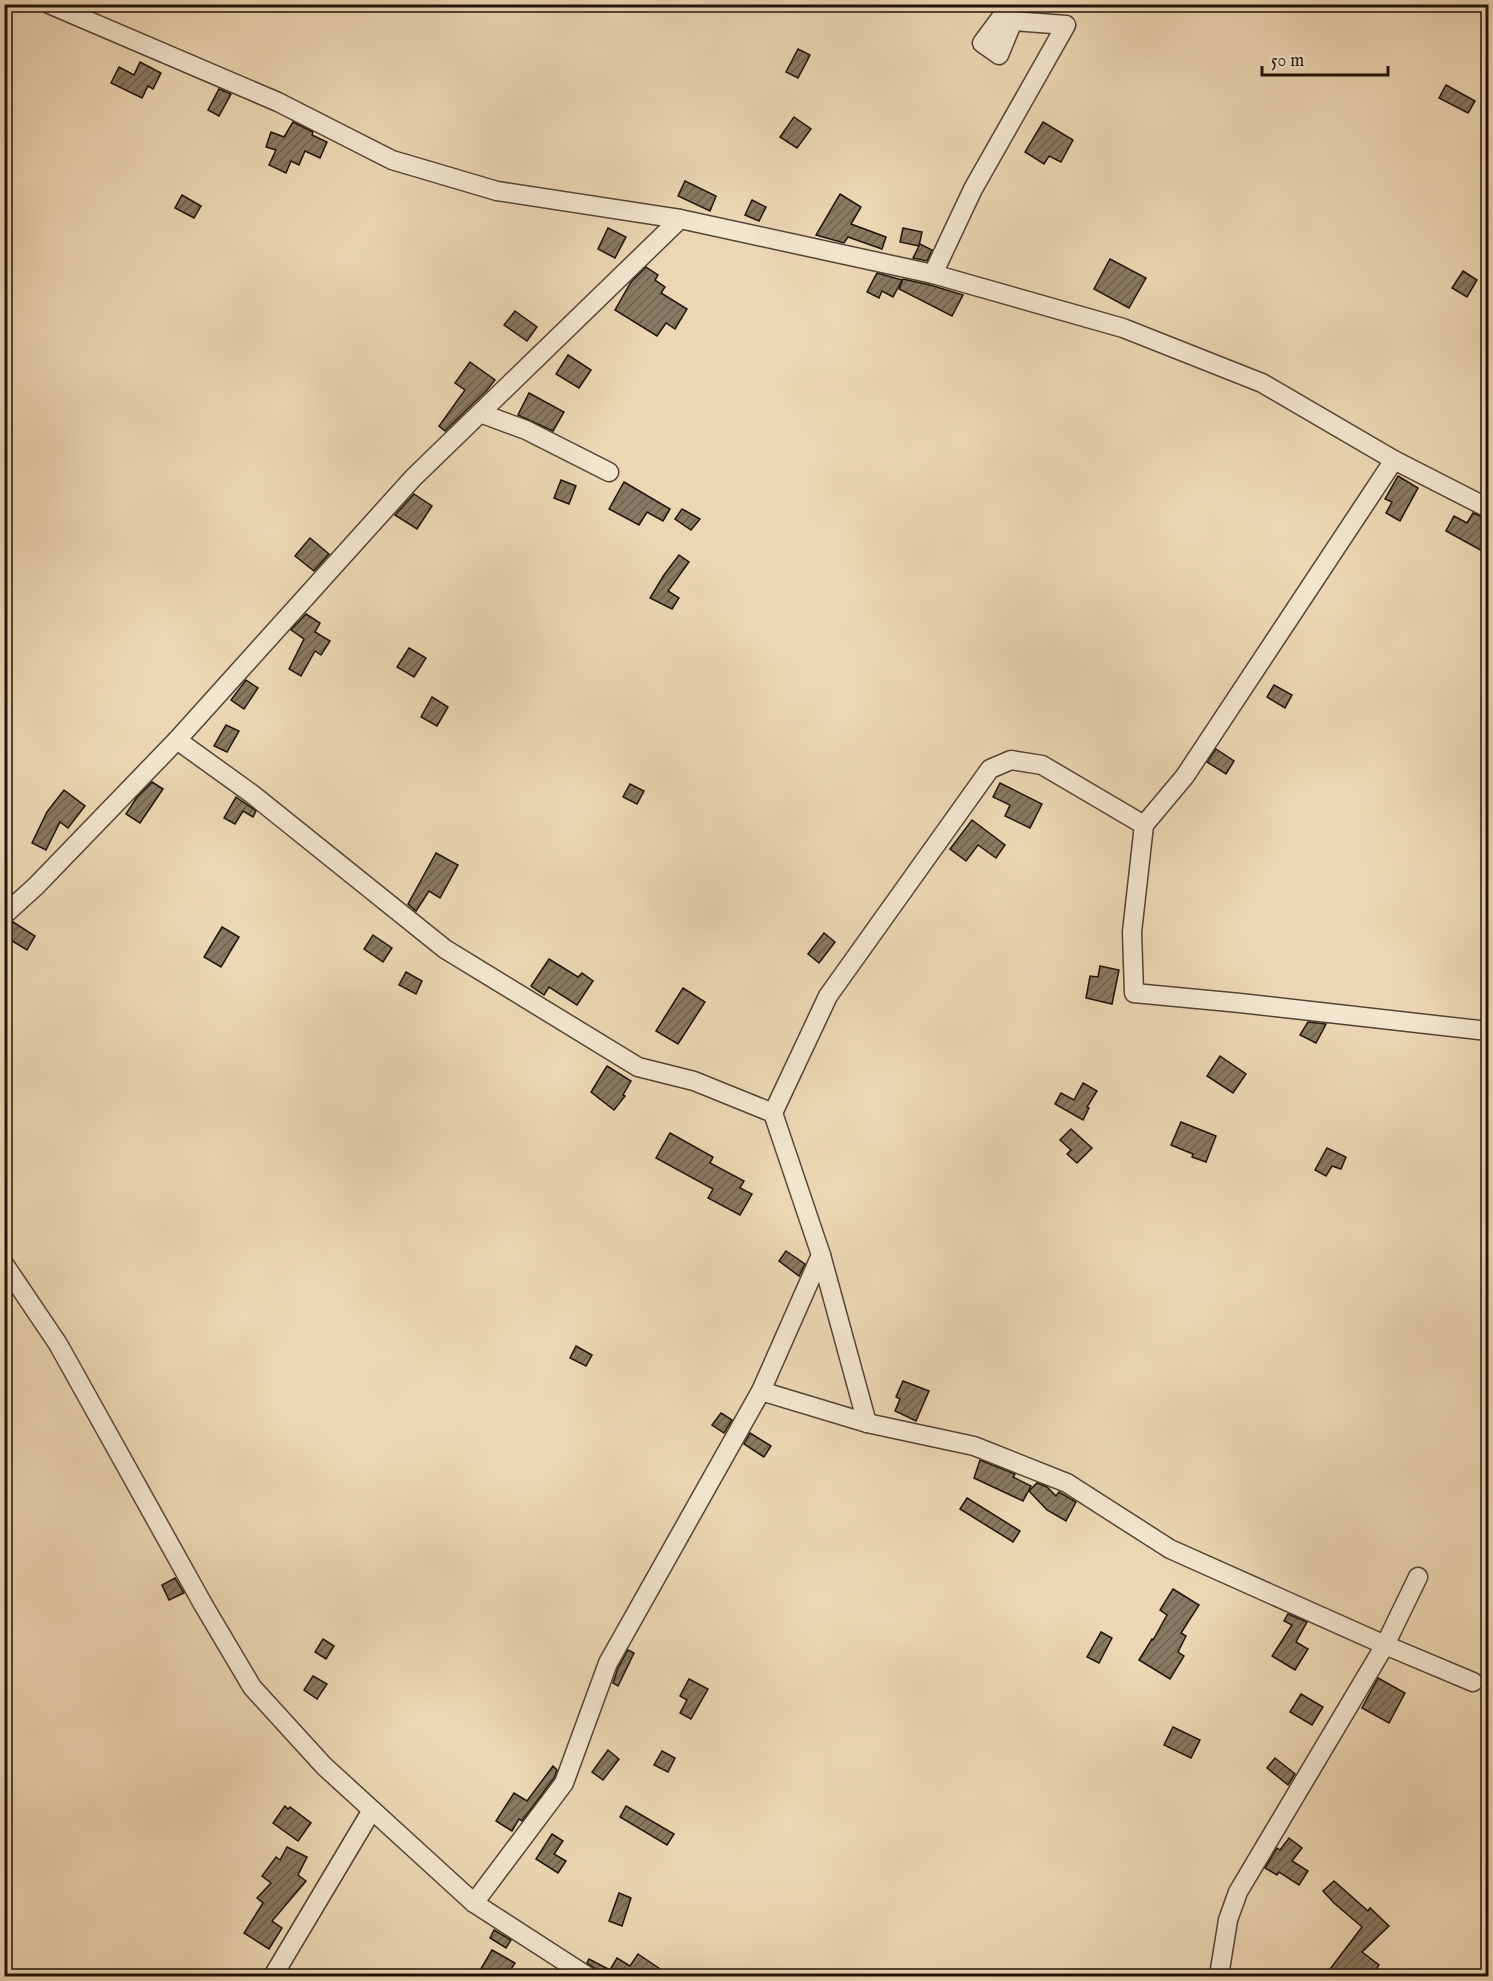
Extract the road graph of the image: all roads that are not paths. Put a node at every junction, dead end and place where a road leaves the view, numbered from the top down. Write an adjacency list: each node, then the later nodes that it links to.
1 (49, 4): 3 (street)
2 (1011, 4): 4 (street)
3 (680, 219): 4 (street); 5 (street)
4 (933, 274): 6 (street)
5 (480, 413): 7 (street); 9 (street)
6 (1394, 460): 8 (street); 10 (street)
7 (609, 472)
8 (1488, 508)
9 (177, 740): 11 (street); 13 (street)
10 (1144, 825): 12 (street); 13 (street)
11 (4, 915)
12 (1488, 1031)
13 (773, 1113): 14 (street)
14 (821, 1256): 16 (street); 17 (street)
15 (4, 1264): 21 (street)
16 (761, 1391): 17 (street); 22 (street)
17 (867, 1423): 19 (street)
18 (1418, 1577): 19 (street)
19 (1385, 1645): 20 (street); 25 (street)
20 (1473, 1682)
21 (372, 1810): 22 (street); 23 (street)
22 (474, 1903): 24 (street)
23 (273, 1977)
24 (587, 1977)
25 (1219, 1977)

